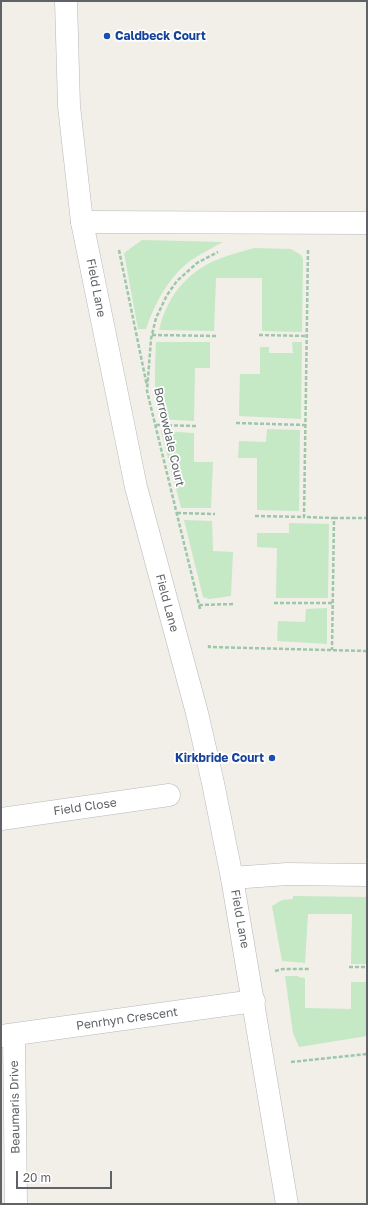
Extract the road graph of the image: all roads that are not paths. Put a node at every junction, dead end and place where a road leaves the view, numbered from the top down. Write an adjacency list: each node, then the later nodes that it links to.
1 (66, 1): 2 (street, Field Lane)
2 (82, 222): 3 (street); 7 (street, Field Lane)
3 (367, 223)
4 (169, 795): 5 (street, Field Close)
5 (1, 819)
6 (367, 875): 7 (street)
7 (232, 878): 8 (street, Field Lane)
8 (254, 1001): 9 (street, Penrhyn Crescent); 11 (street, Field Lane)
9 (7, 1035): 10 (street, Beaumaris Drive)
10 (16, 1204)
11 (288, 1204)

